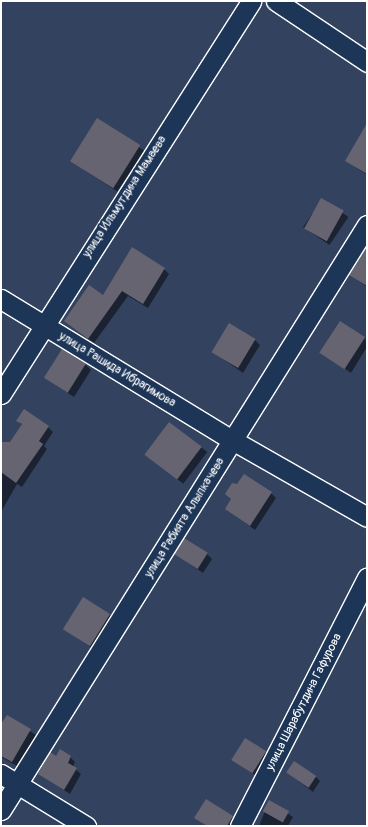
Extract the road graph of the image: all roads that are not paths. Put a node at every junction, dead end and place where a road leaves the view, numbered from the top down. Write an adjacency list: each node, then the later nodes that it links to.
1 (251, 1): 6 (street, улица Ильмутдина Мамаева)
2 (276, 1): 3 (street)
3 (367, 62)
4 (367, 225): 8 (street, улица Рабията Алыпкачева)
5 (1, 299): 6 (street, улица Рашида Ибрагимова)
6 (43, 325): 7 (street, улица Ильмутдина Мамаева); 8 (street, улица Рашида Ибрагимова)
7 (1, 394)
8 (234, 441): 9 (street, улица Рашида Ибрагимова); 12 (street, улица Рабията Алыпкачева)
9 (367, 517)
10 (367, 578): 15 (street, улица Шарабутдина Гафурова)
11 (1, 774): 12 (street)
12 (18, 784): 13 (street, улица Рабията Алыпкачева); 14 (street)
13 (1, 810)
14 (86, 826)
15 (240, 826)

